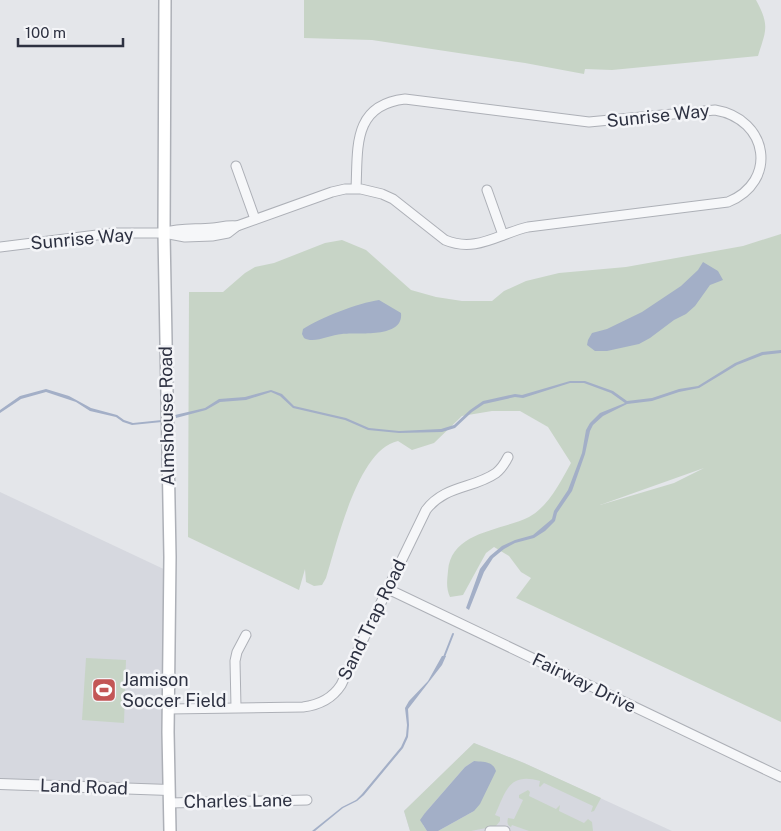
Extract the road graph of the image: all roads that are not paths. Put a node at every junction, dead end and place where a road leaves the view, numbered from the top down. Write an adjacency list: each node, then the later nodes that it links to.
1 (165, 0): 6 (main road, Almshouse Road)
2 (236, 166): 5 (street)
3 (356, 189): 5 (street, Sunrise Way); 7 (street, Sunrise Way); 7 (street, Sunrise Way)
4 (487, 190): 7 (street)
5 (255, 219): 6 (street, Sunrise Way)
6 (164, 233): 8 (street, Sunrise Way); 13 (main road, Almshouse Road)
7 (503, 235)
8 (0, 247)
9 (508, 457): 10 (street, Sand Trap Road)
10 (388, 589): 12 (street, Sand Trap Road); 14 (street, Fairway Drive)
11 (246, 635): 12 (street)
12 (236, 707): 13 (street, Sand Trap Road)
13 (168, 709): 16 (main road, Almshouse Road)
14 (781, 777)
15 (0, 784): 16 (street, Land Road)
16 (169, 790): 18 (main road, Almshouse Road)
17 (307, 800): 18 (street, Charles Lane)
18 (169, 803): 19 (main road, Almshouse Road)
19 (170, 831)
20 (490, 831): 21 (street)
21 (505, 831)

